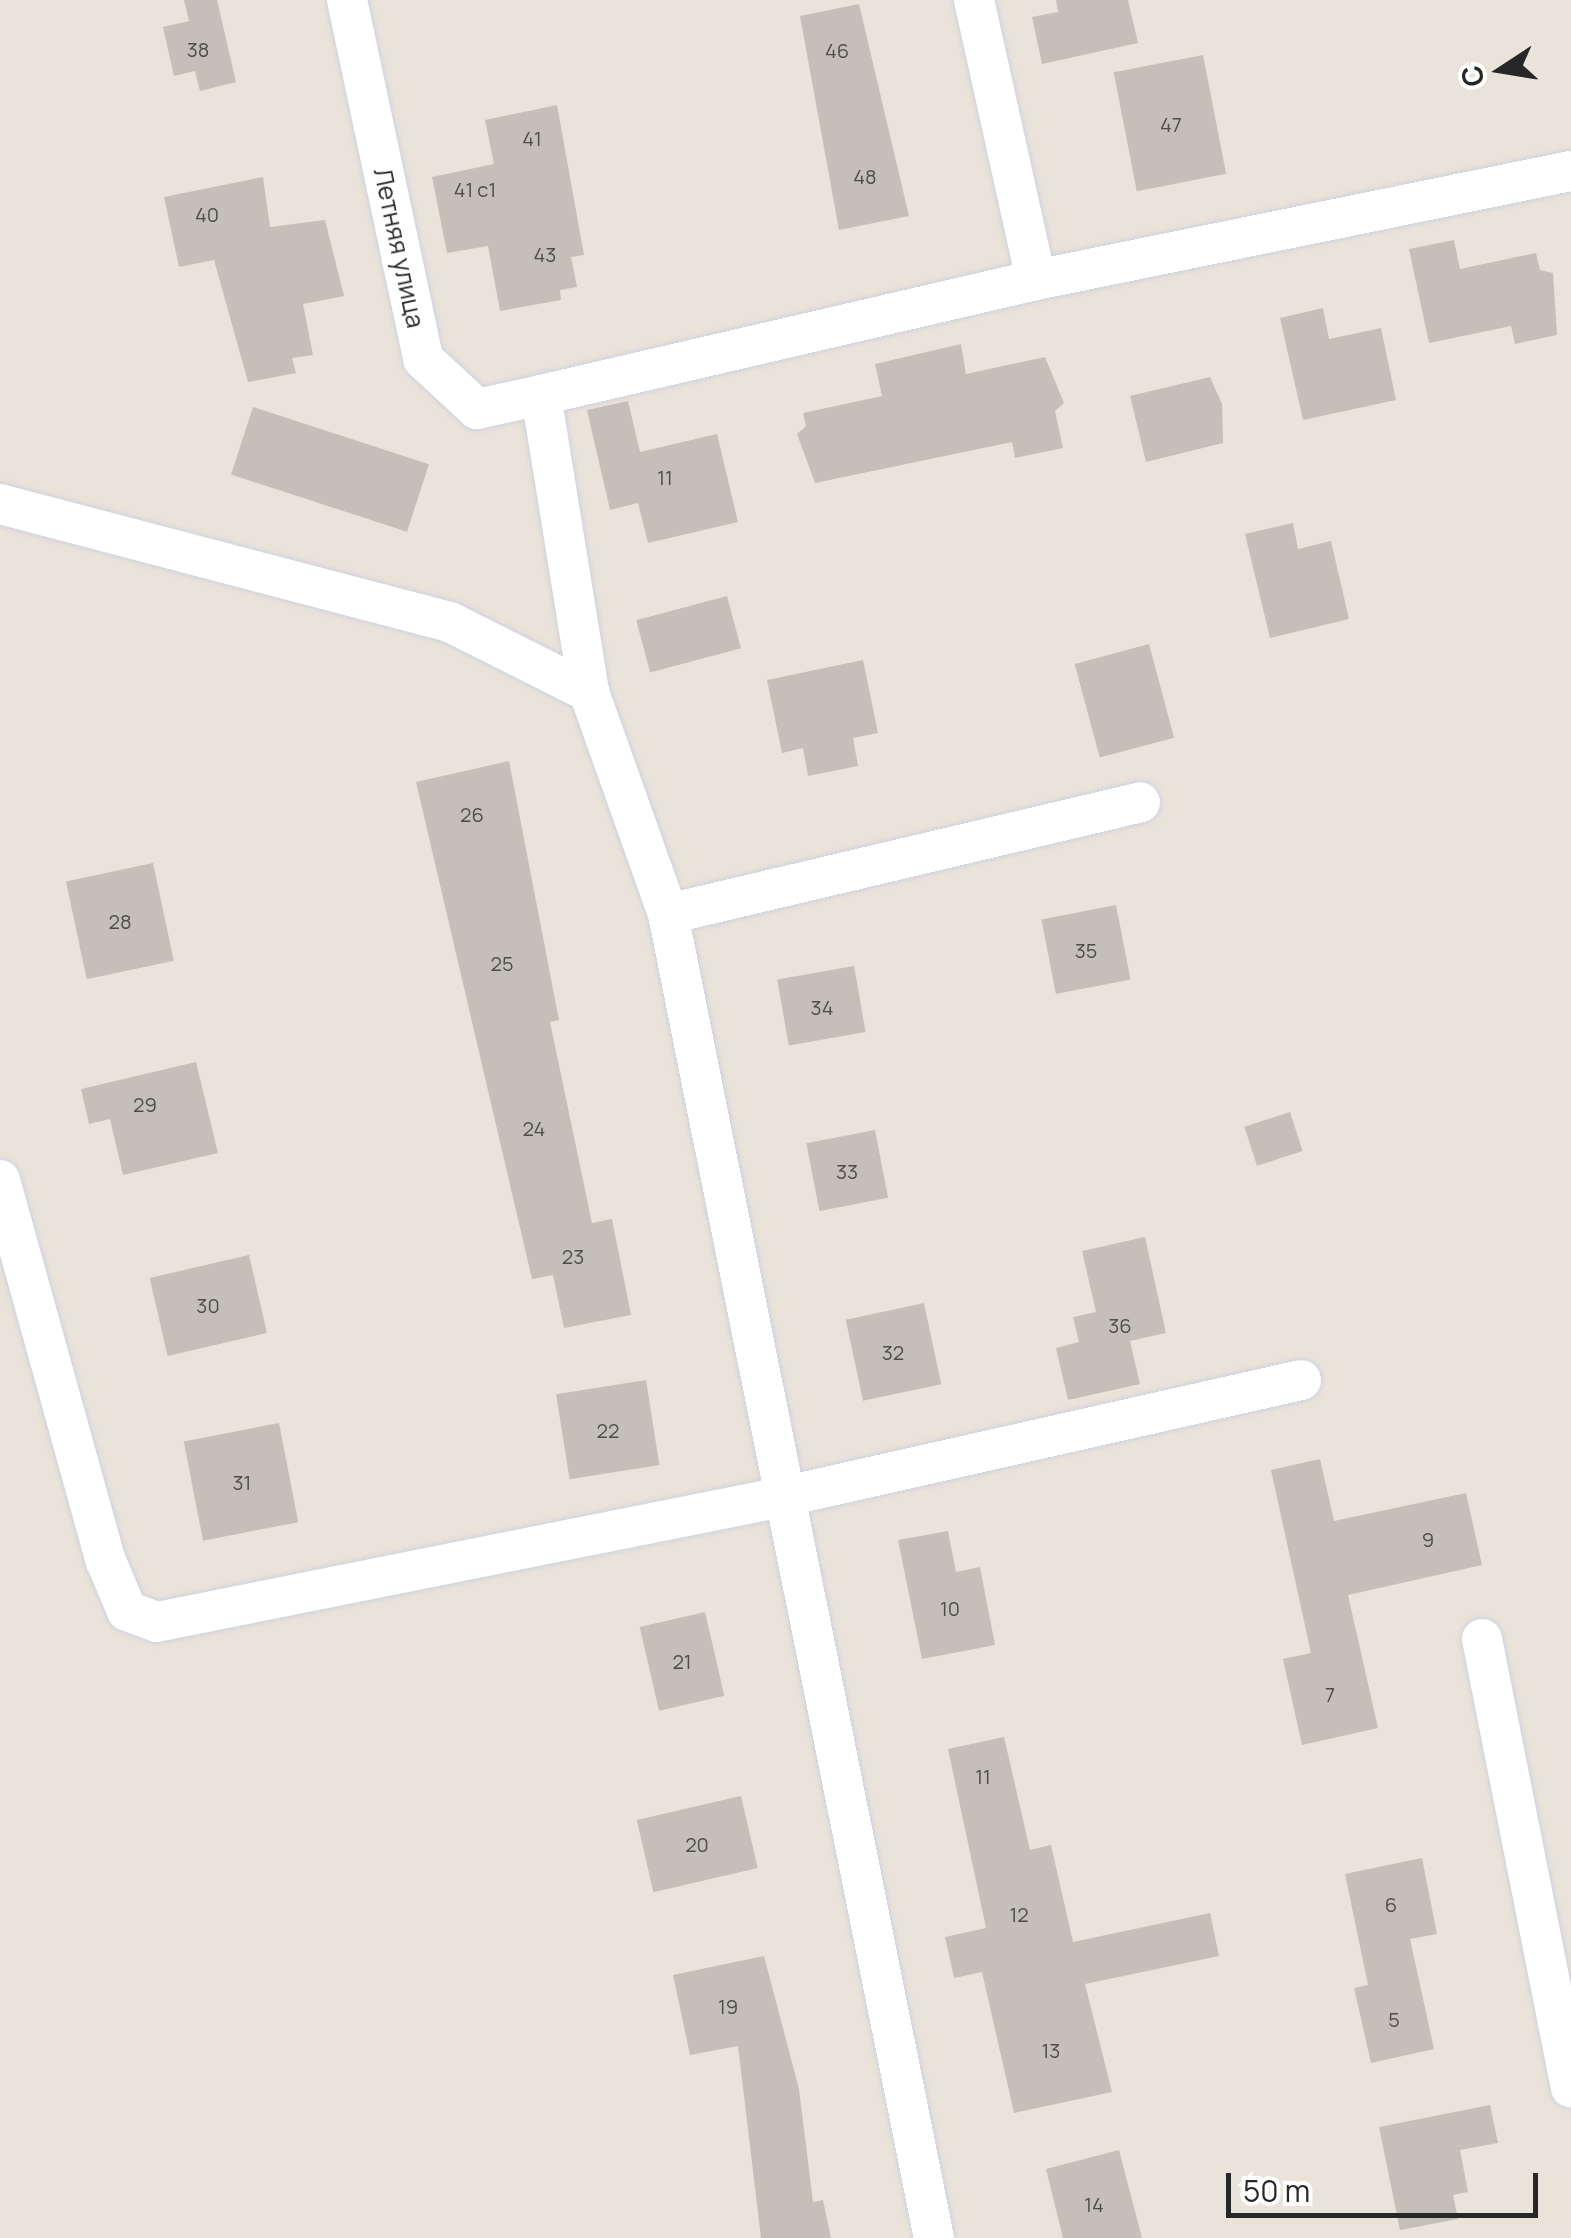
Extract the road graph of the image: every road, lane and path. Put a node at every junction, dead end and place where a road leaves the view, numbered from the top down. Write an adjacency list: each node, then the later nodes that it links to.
1 (347, 0): 5 (street, Летняя улица)
2 (974, 0): 4 (street)
3 (1571, 171): 4 (street)
4 (1036, 280): 5 (street)
5 (541, 395): 7 (street)
6 (0, 504): 7 (street)
7 (588, 692): 9 (street)
8 (1140, 802): 9 (street)
9 (668, 914): 12 (street)
10 (0, 1180): 12 (street)
11 (1302, 1380): 12 (street)
12 (782, 1496): 15 (street)
13 (1482, 1639): 14 (street)
14 (1571, 2087)
15 (934, 2238)

